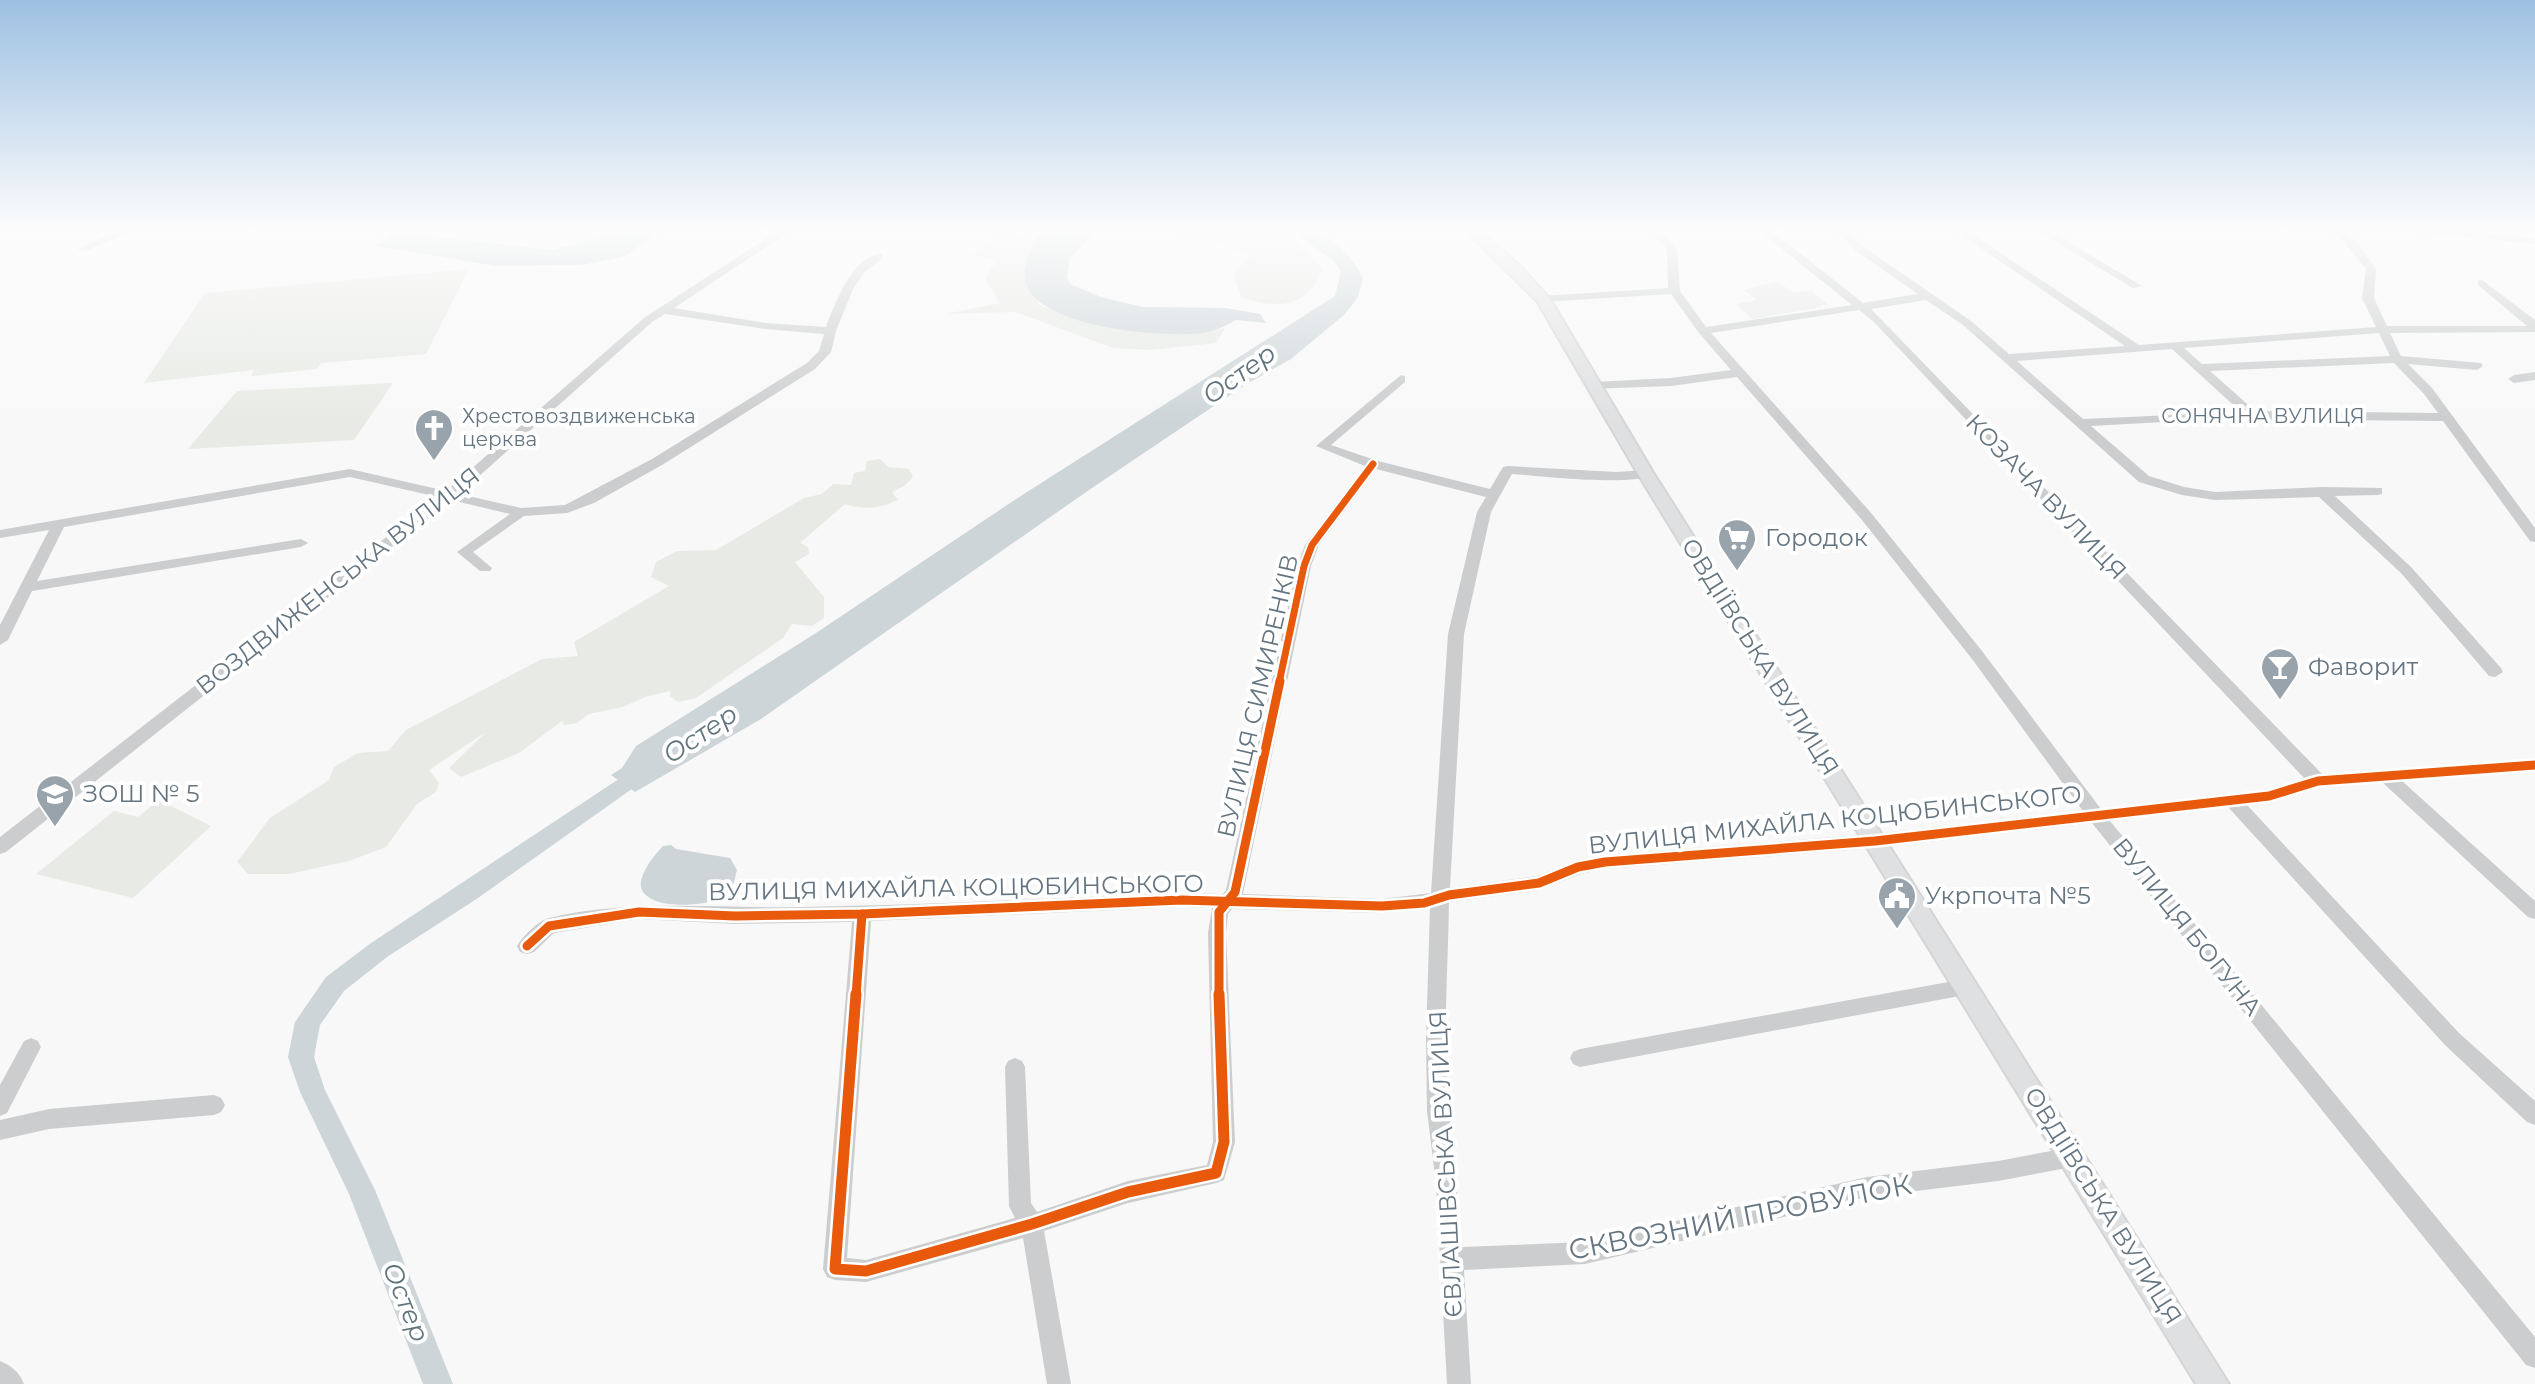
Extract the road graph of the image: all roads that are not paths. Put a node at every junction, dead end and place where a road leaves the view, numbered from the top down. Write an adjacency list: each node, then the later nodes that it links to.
1 (689, 293): 14 (street, ВОЗДВИЖЕНСЬКА ВУЛИЦЯ)
2 (845, 293): 17 (street)
3 (1537, 293): 12 (main road, ОВДІЇВСЬКА ВУЛИЦЯ)
4 (1648, 293): 12 (street)
5 (1675, 293): 18 (street, ВУЛИЦЯ БОГУНА)
6 (1846, 293): 13 (street, КОЗАЧА ВУЛИЦЯ)
7 (1925, 293): 11 (street)
8 (2053, 293): 20 (street)
9 (2369, 293): 16 (street)
10 (2493, 293): 15 (street)
11 (1930, 296): 13 (street); 21 (street)
12 (1543, 299): 29 (main road, ОВДІЇВСЬКА ВУЛИЦЯ)
13 (1865, 307): 18 (street); 50 (street, КОЗАЧА ВУЛИЦЯ)
14 (662, 310): 17 (street); 38 (street, ВОЗДВИЖЕНСЬКА ВУЛИЦЯ)
15 (2535, 328): 16 (street)
16 (2383, 330): 19 (street); 22 (street)
17 (830, 331): 39 (street)
18 (1703, 331): 25 (street, ВУЛИЦЯ БОГУНА)
19 (2175, 346): 20 (street); 24 (street)
20 (2136, 348): 21 (street)
21 (2006, 358): 32 (street)
22 (2397, 359): 23 (street); 24 (street); 31 (street)
23 (2477, 366)
24 (2199, 368): 30 (street)
25 (1738, 373): 29 (street); 52 (street, ВУЛИЦЯ БОГУНА)
26 (2535, 376): 28 (street)
27 (1401, 379): 33 (street)
28 (2514, 379)
29 (1593, 386): 34 (main road, ОВДІЇВСЬКА ВУЛИЦЯ)
30 (2251, 414): 31 (street, СОНЯЧНА ВУЛИЦЯ); 32 (street, СОНЯЧНА ВУЛИЦЯ)
31 (2447, 417): 42 (street)
32 (2079, 423): 35 (street)
33 (1373, 464): 37 (street); 56 (street, ВУЛИЦЯ СИМИРЕНКІВ)
34 (1646, 474): 37 (street); 53 (main road, ОВДІЇВСЬКА ВУЛИЦЯ)
35 (2321, 491): 36 (street); 47 (street)
36 (2377, 491)
37 (1492, 494): 55 (street, ЄВЛАШІВСЬКА ВУЛИЦЯ)
38 (449, 495): 39 (street); 40 (street); 54 (street, ВОЗДВИЖЕНСЬКА ВУЛИЦЯ)
39 (521, 512): 44 (street)
40 (59, 524): 41 (street); 45 (street)
41 (0, 534)
42 (2535, 538)
43 (301, 543): 45 (street)
44 (485, 568)
45 (28, 587): 46 (street)
46 (0, 640)
47 (2495, 672)
48 (2535, 765): 49 (street, ВУЛИЦЯ МИХАЙЛА КОЦЮБИНСЬКОГО)
49 (2387, 777): 50 (street, ВУЛИЦЯ МИХАЙЛА КОЦЮБИНСЬКОГО); 57 (street)
50 (2318, 781): 51 (street, ВУЛИЦЯ МИХАЙЛА КОЦЮБИНСЬКОГО)
51 (2232, 800): 52 (street, ВУЛИЦЯ МИХАЙЛА КОЦЮБИНСЬКОГО); 66 (street)
52 (2095, 814): 53 (street, ВУЛИЦЯ МИХАЙЛА КОЦЮБИНСЬКОГО); 71 (street, ВУЛИЦЯ БОГУНА)
53 (1875, 841): 55 (street, ВУЛИЦЯ МИХАЙЛА КОЦЮБИНСЬКОГО); 60 (main road, ОВДІЇВСЬКА ВУЛИЦЯ)
54 (0, 847)
55 (1440, 897): 56 (street, ВУЛИЦЯ МИХАЙЛА КОЦЮБИНСЬКОГО); 70 (street, ЄВЛАШІВСЬКА ВУЛИЦЯ)
56 (1226, 902): 58 (street, ВУЛИЦЯ МИХАЙЛА КОЦЮБИНСЬКОГО); 69 (street, ВУЛИЦЯ СИМИРЕНКІВ)
57 (2535, 912)
58 (862, 914): 59 (street, ВУЛИЦЯ МИХАЙЛА КОЦЮБИНСЬКОГО); 69 (street)
59 (527, 946)
60 (1965, 987): 62 (street); 68 (main road, ОВДІЇВСЬКА ВУЛИЦЯ)
61 (31, 1047): 65 (street)
62 (1580, 1058)
63 (1015, 1067): 69 (street)
64 (214, 1105): 67 (street)
65 (0, 1106)
66 (2535, 1115)
67 (0, 1130)
68 (2072, 1157): 70 (street, СКВОЗНИЙ ПРОВУЛОК); 76 (main road, ОВДІЇВСЬКА ВУЛИЦЯ)
69 (1032, 1224): 74 (street)
70 (1453, 1259): 75 (street, ЄВЛАШІВСЬКА ВУЛИЦЯ)
71 (2535, 1356)
72 (0, 1373): 73 (street)
73 (12, 1384)
74 (1059, 1384)
75 (1459, 1384)
76 (2214, 1384)

